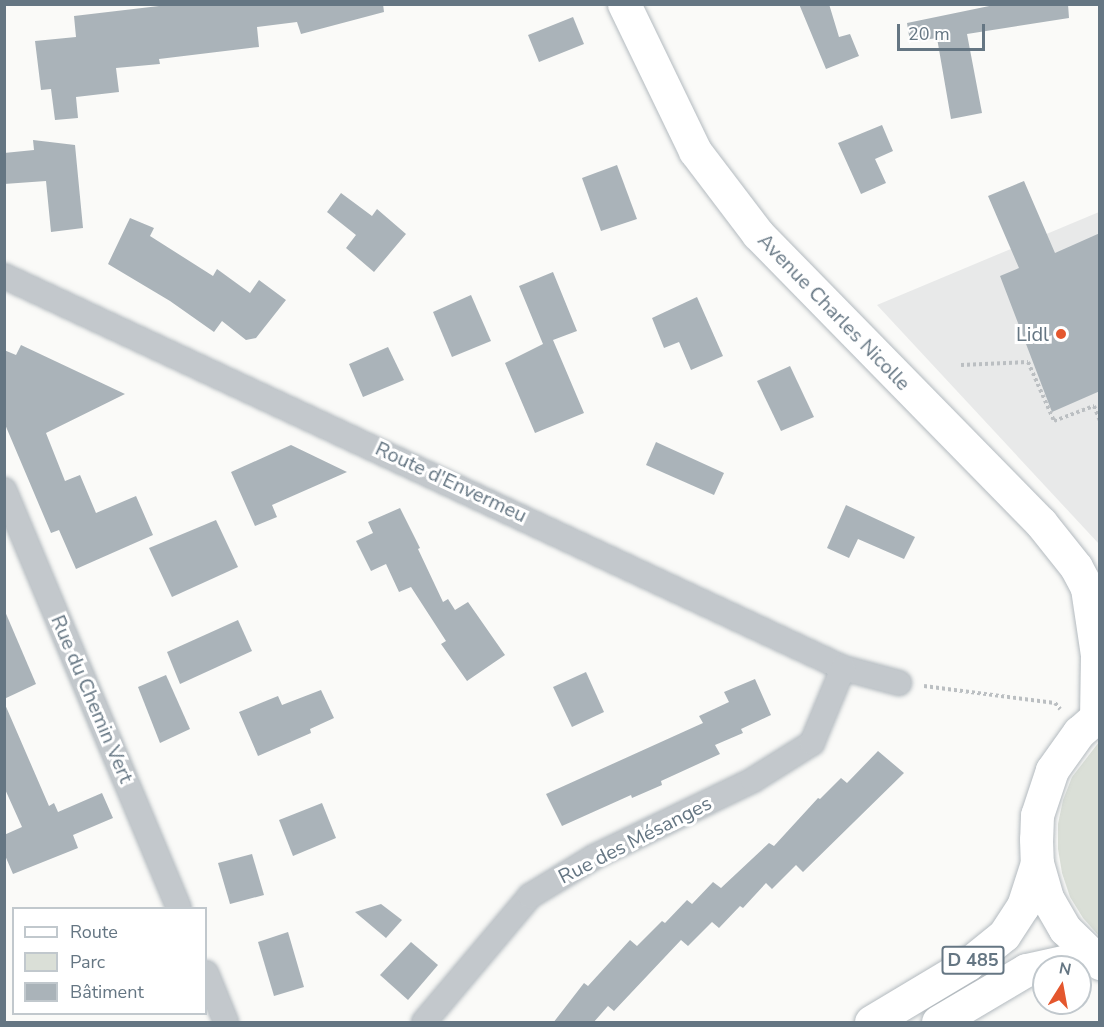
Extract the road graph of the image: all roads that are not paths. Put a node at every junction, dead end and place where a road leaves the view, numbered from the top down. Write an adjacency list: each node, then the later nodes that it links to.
1 (624, 4): 4 (main road, Avenue Charles Nicolle)
2 (4, 276): 5 (street, Route d'Envermeu)
3 (4, 490): 9 (street, Rue du Chemin Vert)
4 (1093, 596): 7 (main road, Avenue Charles Nicolle)
5 (843, 668): 6 (street, Route d'Envermeu); 13 (street, Rue des Mésanges)
6 (899, 683)
7 (1091, 721): 8 (main road)
8 (1037, 862): 10 (main road); 14 (main road, D 485)
9 (177, 907)
10 (1095, 959): 15 (main road, D 485)
11 (207, 976): 12 (street)
12 (226, 1023)
13 (424, 1023)
14 (871, 1023)
15 (938, 1023)

